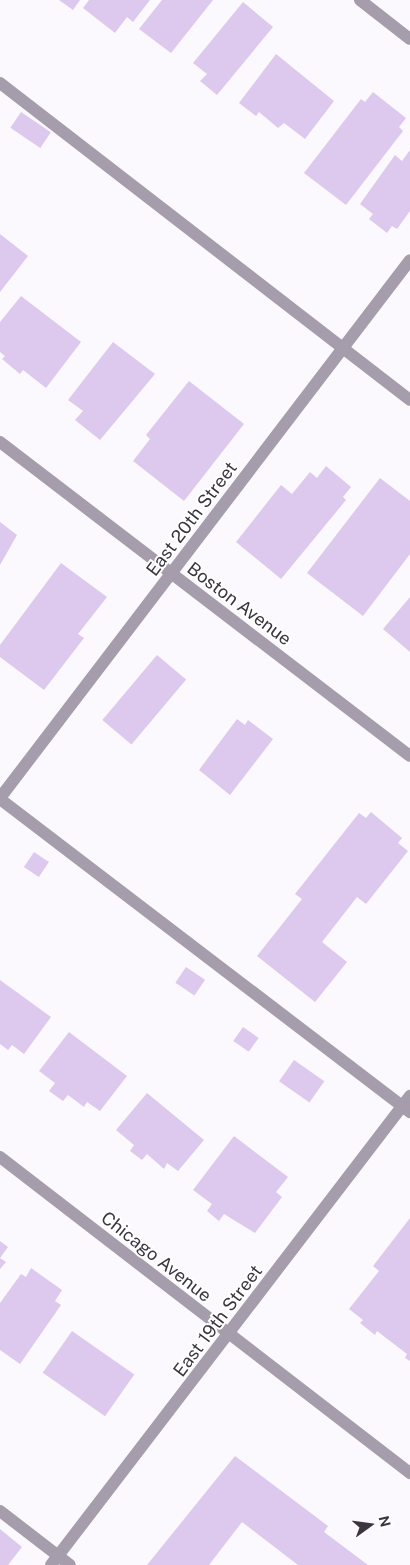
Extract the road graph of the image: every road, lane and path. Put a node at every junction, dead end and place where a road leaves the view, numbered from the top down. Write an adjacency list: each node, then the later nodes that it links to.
1 (360, 0): 2 (street)
2 (410, 39)
3 (0, 83): 5 (street)
4 (410, 260): 5 (street, East 20th Street)
5 (343, 349): 6 (street); 8 (street, East 20th Street)
6 (410, 400)
7 (0, 442): 8 (street, Boston Avenue)
8 (172, 574): 9 (street, Boston Avenue); 10 (street, East 20th Street)
9 (410, 756)
10 (0, 799): 11 (street)
11 (408, 1104): 13 (street, East 19th Street)
12 (0, 1157): 13 (street, Chicago Avenue)
13 (228, 1336): 14 (street, Chicago Avenue); 16 (street, East 19th Street)
14 (410, 1473)
15 (0, 1511): 16 (street)
16 (55, 1560): 17 (street)
17 (70, 1565)

